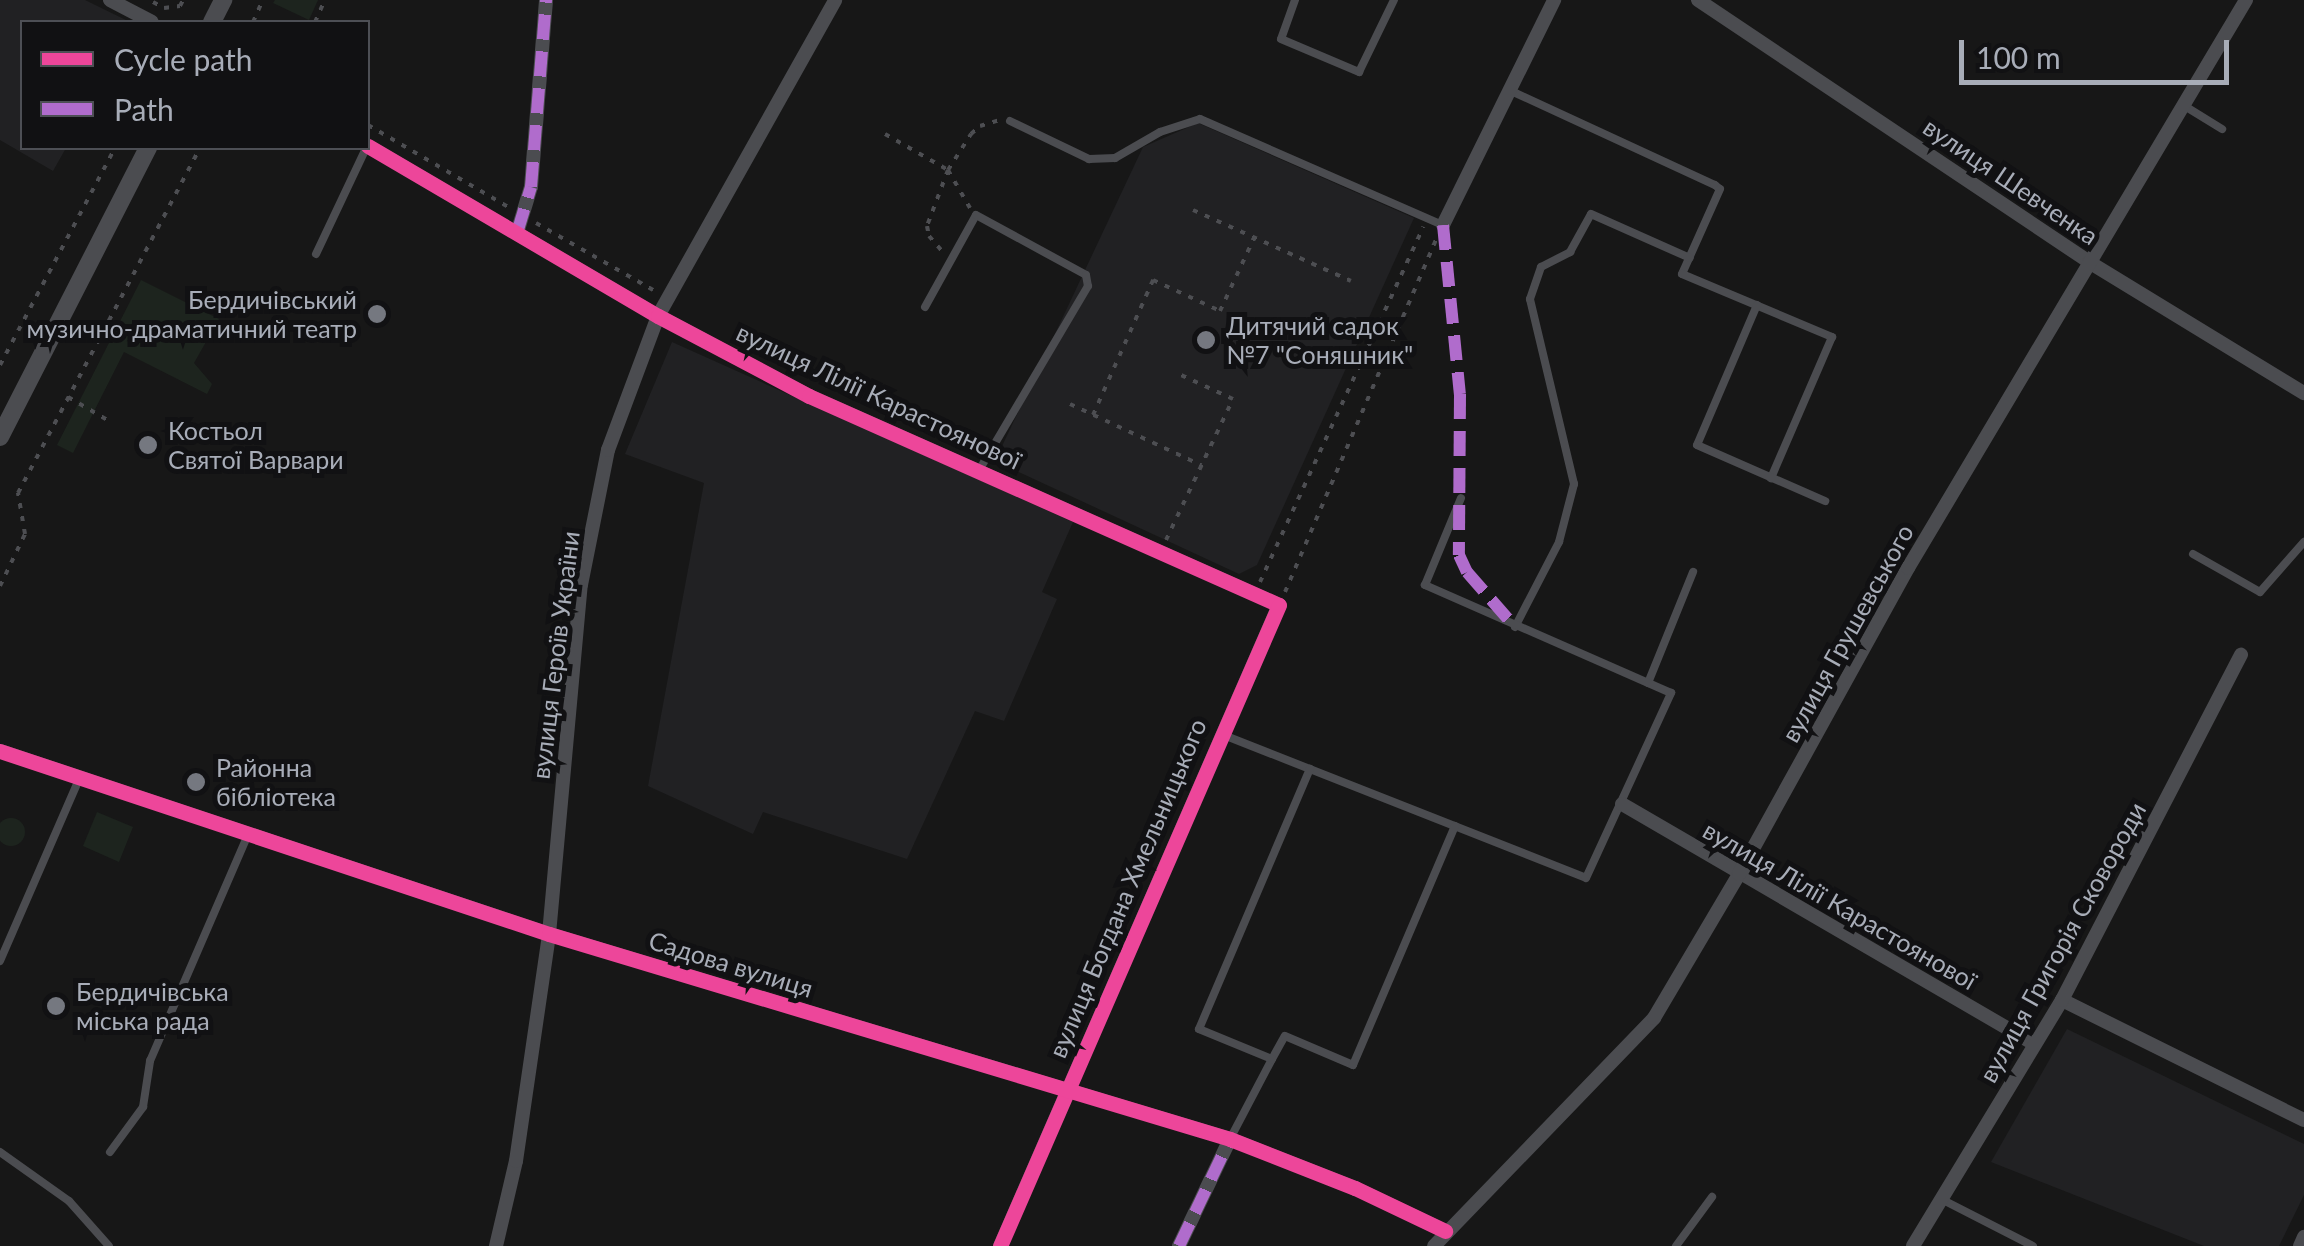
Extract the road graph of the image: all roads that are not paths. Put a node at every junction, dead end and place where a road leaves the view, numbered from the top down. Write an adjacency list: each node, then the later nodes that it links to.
1 (110, 0): 9 (street)
2 (546, 0): 18 (street)
3 (834, 0): 24 (street, вулиця Героїв України)
4 (1295, 0): 5 (lane)
5 (1394, 0)
6 (1554, 0): 10 (street)
7 (1698, 0): 21 (street, вулиця Шевченка)
8 (2246, 0): 11 (street, вулиця Грушевського)
9 (148, 20)
10 (1510, 90): 17 (street); 20 (lane)
11 (2183, 105): 13 (lane); 21 (street, вулиця Грушевського)
12 (1010, 122): 17 (lane)
13 (2222, 129)
14 (370, 149): 18 (street, вулиця Лілії Карастоянової)
15 (147, 150): 26 (street)
16 (366, 150): 19 (lane)
17 (1442, 225)
18 (517, 233): 24 (street, вулиця Лілії Карастоянової)
19 (316, 254)
20 (1690, 258): 22 (lane); 35 (lane)
21 (2089, 262): 25 (street, вулиця Шевченка); 45 (street, вулиця Грушевського)
22 (1757, 305): 28 (lane); 28 (lane)
23 (925, 307): 27 (lane)
24 (658, 316): 27 (street, вулиця Лілії Карастоянової); 46 (street, вулиця Героїв України)
25 (2304, 393)
26 (0, 437)
27 (978, 472): 34 (street, вулиця Лілії Карастоянової)
28 (1771, 478): 30 (lane)
29 (1460, 498): 35 (lane)
30 (1825, 502)
31 (2304, 542): 32 (lane)
32 (2193, 554)
33 (1693, 572): 37 (lane)
34 (1278, 606): 38 (street, вулиця Богдана Хмельницького)
35 (1515, 627): 37 (lane)
36 (2241, 655): 48 (street, вулиця Григорія Сковороди)
37 (1648, 683): 42 (lane)
38 (1220, 734): 40 (lane); 51 (street, вулиця Богдана Хмельницького)
39 (0, 751): 41 (street, Садова вулиця)
40 (1310, 769): 43 (lane); 50 (lane)
41 (79, 779): 44 (street, Садова вулиця); 47 (lane)
42 (1622, 804): 43 (lane); 45 (street, вулиця Лілії Карастоянової)
43 (1454, 826): 50 (lane)
44 (248, 834): 46 (street, Садова вулиця); 55 (lane)
45 (1740, 874): 49 (street, вулиця Лілії Карастоянової); 58 (street, вулиця Грушевського)
46 (549, 934): 51 (street, Садова вулиця); 61 (street, вулиця Героїв України)
47 (0, 961)
48 (2062, 1000): 49 (street, вулиця Григорія Сковороди); 52 (street)
49 (2034, 1044): 57 (street, вулиця Григорія Сковороди)
50 (1272, 1059): 53 (lane)
51 (1066, 1092): 53 (street, Садова вулиця); 62 (street, вулиця Богдана Хмельницького)
52 (2304, 1120)
53 (1230, 1139): 58 (street, Садова вулиця); 63 (street)
54 (0, 1152): 60 (lane)
55 (110, 1152)
56 (1712, 1197): 65 (lane)
57 (1943, 1200): 66 (street, вулиця Григорія Сковороди); 67 (lane)
58 (1444, 1231): 64 (street, вулиця Грушевського)
59 (2304, 1237): 68 (street)
60 (109, 1246)
61 (496, 1246)
62 (1000, 1246)
63 (1179, 1246)
64 (1434, 1246)
65 (1676, 1246)
66 (1914, 1246)
67 (2033, 1246)
68 (2300, 1246)

